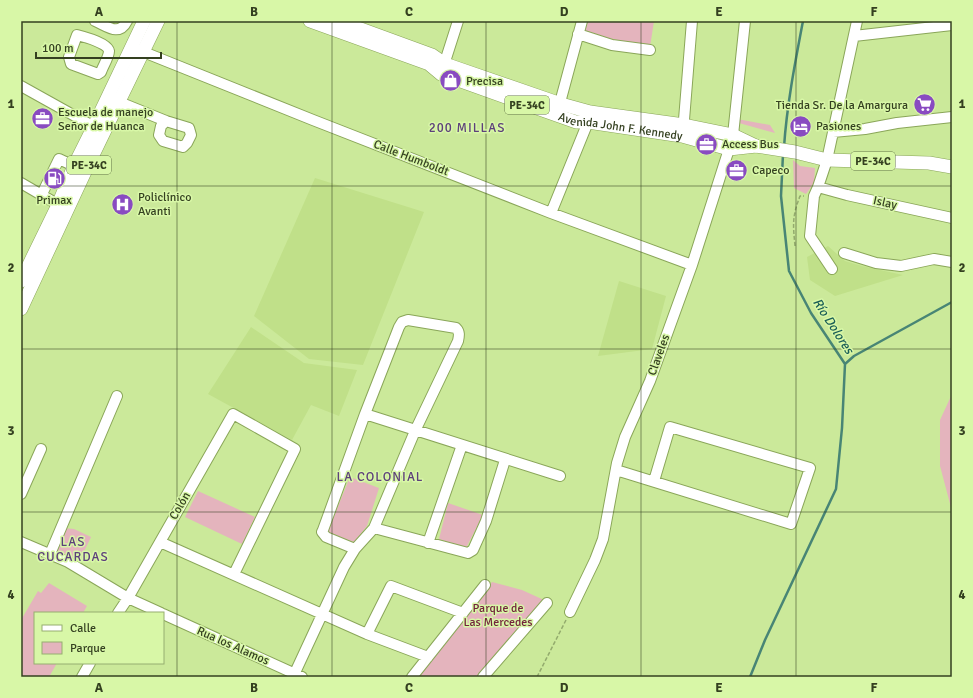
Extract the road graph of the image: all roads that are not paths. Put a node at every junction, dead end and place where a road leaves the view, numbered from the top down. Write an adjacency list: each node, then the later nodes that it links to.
1 (127, 21): 10 (street)
2 (144, 21): 16 (main road, PE-34C)
3 (158, 21): 16 (main road, PE-34C)
4 (339, 21): 15 (main road, Avenida John F. Kennedy / PE-34C)
5 (458, 21): 20 (street)
6 (582, 21): 13 (street)
7 (692, 21): 28 (street)
8 (745, 21): 30 (street, Claveles)
9 (857, 21): 14 (street)
10 (100, 22)
11 (314, 22): 15 (main road, Avenida John F. Kennedy / PE-34C)
12 (952, 25): 14 (street)
13 (578, 34): 17 (street); 23 (street)
14 (854, 36): 29 (street)
15 (387, 44): 20 (main road, Avenida John F. Kennedy / PE-34C)
16 (137, 49): 22 (main road, PE-34C); 27 (main road, PE-34C); 40 (street, Calle Humboldt)
17 (650, 50)
18 (106, 58): 19 (street)
19 (118, 64)
20 (443, 69): 23 (main road, Avenida John F. Kennedy / PE-34C)
21 (21, 86): 27 (street)
22 (119, 102): 26 (street); 27 (main road, PE-34C)
23 (559, 109): 24 (main road, Avenida John F. Kennedy / PE-34C)
24 (589, 117): 28 (main road, Avenida John F. Kennedy / PE-34C); 40 (street)
25 (952, 117): 29 (street)
26 (166, 122)
27 (99, 129): 34 (main road, PE-34C); 39 (main road, PE-34C)
28 (683, 131): 30 (main road, Avenida John F. Kennedy / PE-34C); 32 (main road, Avenida John F. Kennedy / PE-34C)
29 (833, 132): 33 (street)
30 (733, 135): 31 (main road, Avenida John F. Kennedy / PE-34C); 32 (street, Claveles)
31 (756, 146): 32 (main road, Avenida John F. Kennedy / PE-34C); 33 (main road, Avenida John F. Kennedy / PE-34C)
32 (729, 149): 44 (street, Claveles)
33 (827, 160): 35 (main road, PE-34C); 37 (street)
34 (74, 166): 38 (street); 39 (main road, PE-34C)
35 (952, 167)
36 (21, 183): 38 (street)
37 (816, 191): 41 (street, Islay); 45 (street)
38 (41, 196): 39 (street)
39 (63, 207): 46 (main road, PE-34C); 47 (main road, PE-34C)
40 (551, 213): 44 (street, Calle Humboldt)
41 (952, 218)
42 (844, 253): 43 (street)
43 (952, 262)
44 (692, 265): 54 (street, Claveles)
45 (832, 269)
46 (21, 281)
47 (21, 309)
48 (117, 396): 63 (street)
49 (365, 414): 50 (street); 50 (street); 62 (street)
50 (415, 430): 51 (street); 58 (street)
51 (462, 445): 53 (street); 61 (street)
52 (41, 449): 57 (street)
53 (505, 460): 55 (street); 61 (street)
54 (616, 470): 56 (street); 70 (street, Claveles)
55 (560, 476)
56 (654, 481): 56 (street)
57 (21, 494)
58 (374, 528): 61 (street); 62 (street)
59 (21, 542): 63 (street, Rua los Alamos)
60 (160, 542): 64 (street); 64 (street, Colón); 66 (street, Colón)
61 (428, 543)
62 (355, 549): 73 (street)
63 (50, 554): 66 (street, Rua los Alamos)
64 (234, 574): 73 (street)
65 (485, 585): 71 (street)
66 (128, 598): 68 (street, Colón); 69 (street, Rua los Alamos)
67 (547, 603): 80 (street)
68 (119, 612)
69 (160, 612)
70 (570, 612)
71 (463, 613): 74 (street); 75 (street)
72 (164, 614): 77 (street, Rua los Alamos)
73 (322, 614): 74 (street); 77 (street)
74 (367, 634): 75 (street)
75 (428, 657): 79 (street)
76 (89, 664): 78 (street)
77 (296, 676)
78 (82, 677)
79 (412, 677)
80 (483, 677)

